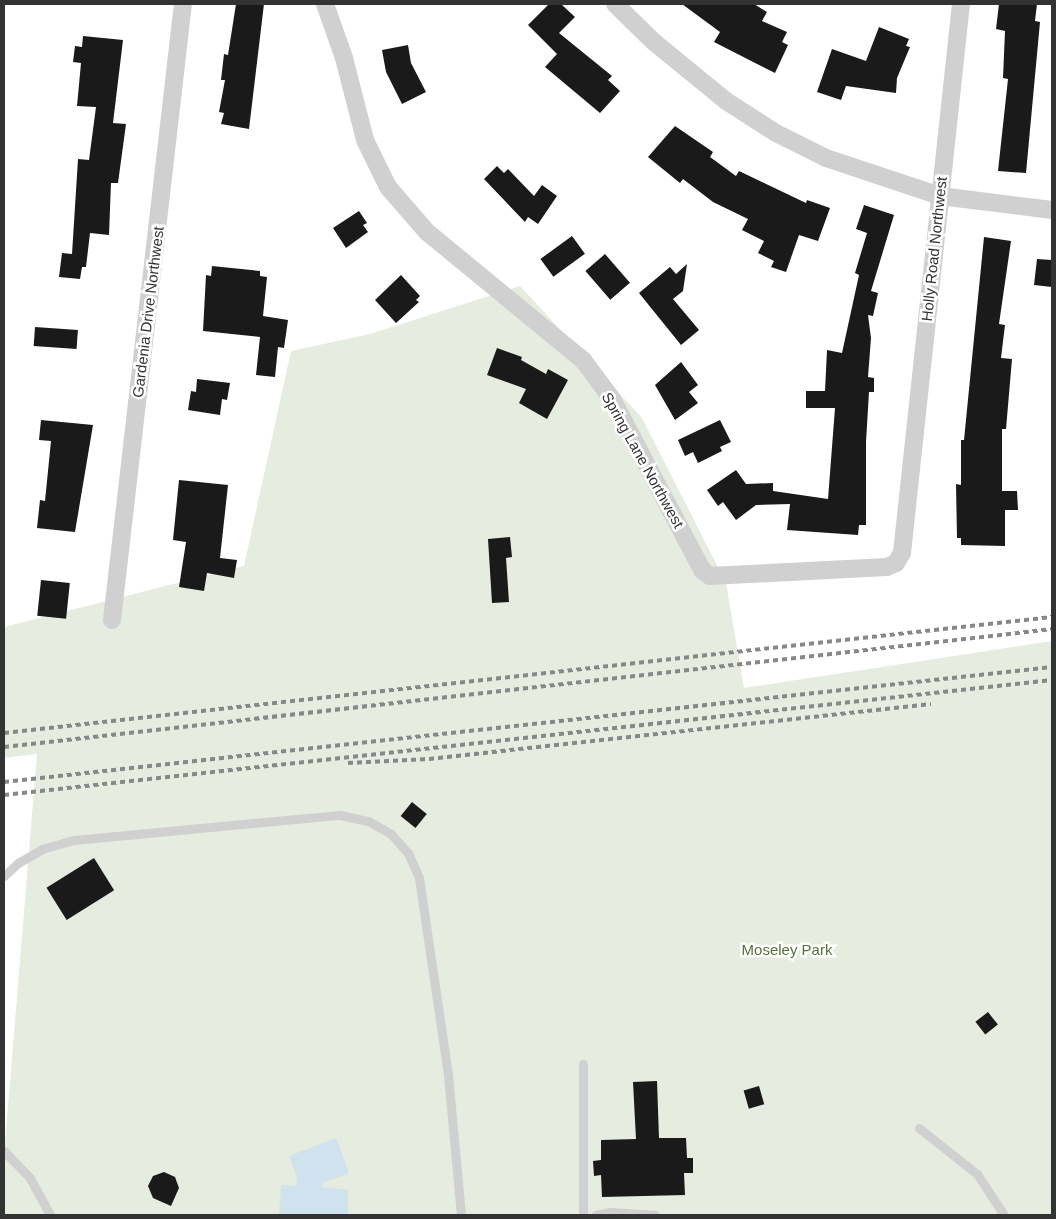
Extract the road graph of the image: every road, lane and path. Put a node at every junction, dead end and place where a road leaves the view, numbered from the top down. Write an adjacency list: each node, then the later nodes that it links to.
1 (183, 4): 8 (street, Gardenia Drive Northwest)
2 (325, 4): 7 (street, Spring Lane Northwest)
3 (616, 4): 5 (street)
4 (961, 4): 5 (street, Holly Road Northwest)
5 (940, 196): 6 (street); 7 (street, Holly Road Northwest)
6 (1052, 210)
7 (908, 495)
8 (112, 620)
9 (4, 876): 14 (lane)
10 (583, 1064): 15 (lane)
11 (919, 1128): 18 (lane)
12 (4, 1151): 13 (lane)
13 (50, 1215)
14 (461, 1215)
15 (583, 1215)
16 (596, 1215): 17 (lane)
17 (655, 1215)
18 (1004, 1215)

